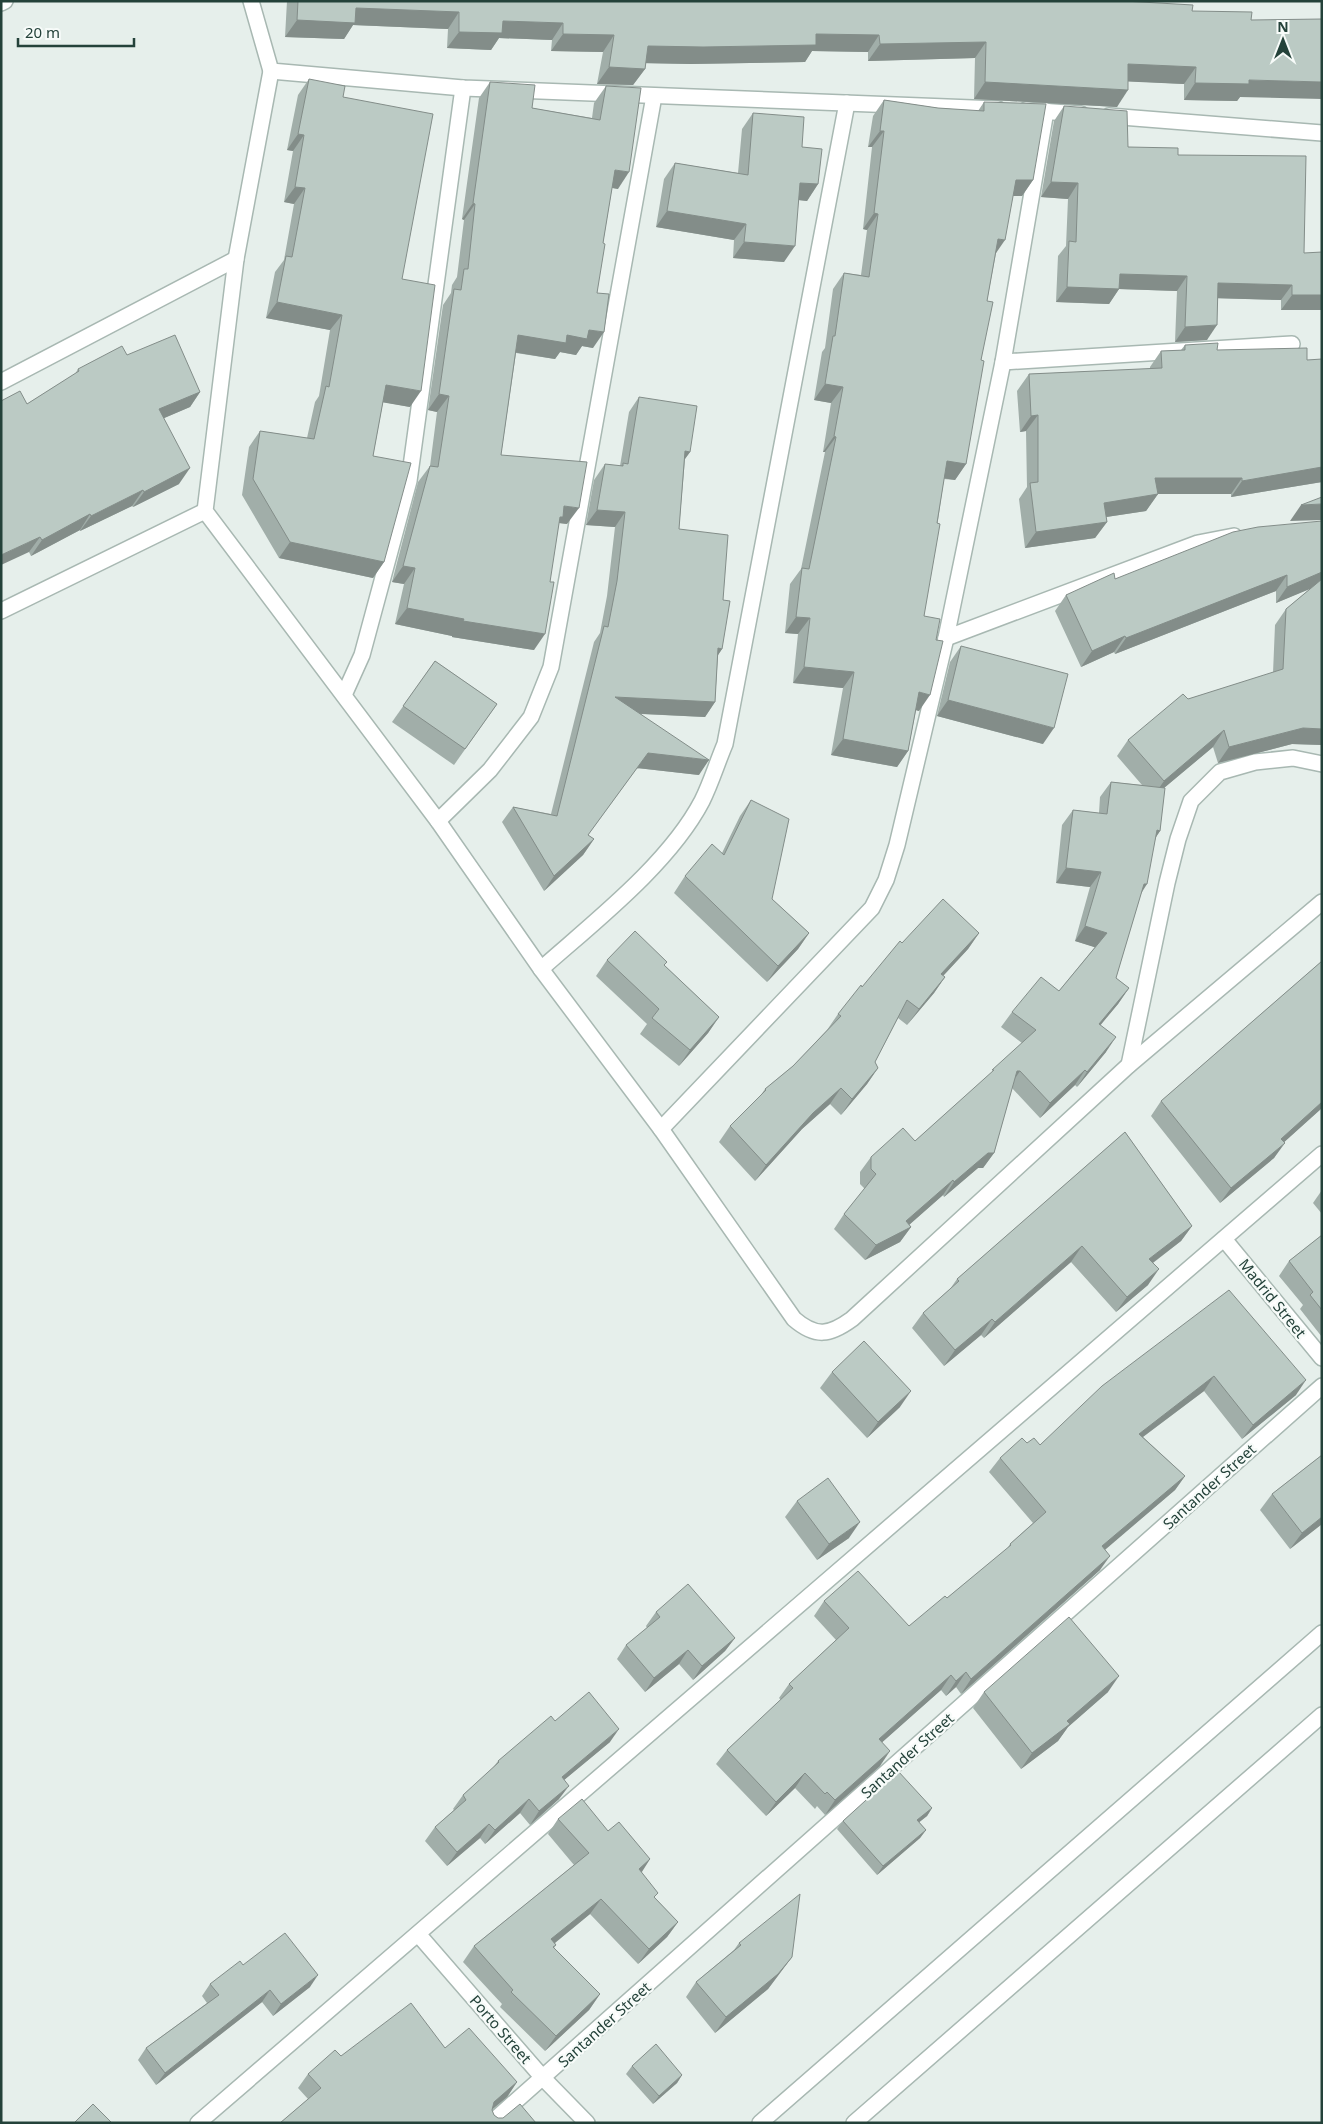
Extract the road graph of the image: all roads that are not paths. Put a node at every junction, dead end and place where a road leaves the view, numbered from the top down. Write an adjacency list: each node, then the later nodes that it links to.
1 (5, 1): 3 (street)
2 (251, 1): 4 (street)
3 (1, 3)
4 (271, 71): 5 (street); 10 (street)
5 (462, 88): 6 (street); 18 (street)
6 (654, 96): 7 (street); 20 (street)
7 (847, 103): 8 (street); 22 (street)
8 (1046, 111): 9 (street); 12 (street)
9 (1322, 133)
10 (236, 259): 13 (street); 14 (street)
11 (1292, 344): 12 (street)
12 (1003, 362): 17 (street)
13 (1, 382)
14 (205, 511): 16 (street); 18 (street)
15 (1246, 534): 17 (street)
16 (1, 611)
17 (946, 638): 24 (street)
18 (344, 695): 20 (street)
19 (1322, 764): 23 (street)
20 (438, 821): 22 (street)
21 (1322, 902): 23 (street)
22 (541, 969): 24 (street)
23 (1129, 1065): 24 (street)
24 (661, 1129)
25 (1322, 1154): 26 (street)
26 (1224, 1238): 27 (street, Madrid Street); 31 (street)
27 (1322, 1358)
28 (1322, 1386): 32 (street, Santander Street)
29 (1322, 1633): 37 (street)
30 (1322, 1715): 33 (street)
31 (418, 1934): 32 (street, Porto Street); 34 (street)
32 (543, 2078): 35 (street, Santander Street); 36 (street, Porto Street)
33 (865, 2119)
34 (198, 2123)
35 (491, 2123)
36 (587, 2123)
37 (760, 2123)

